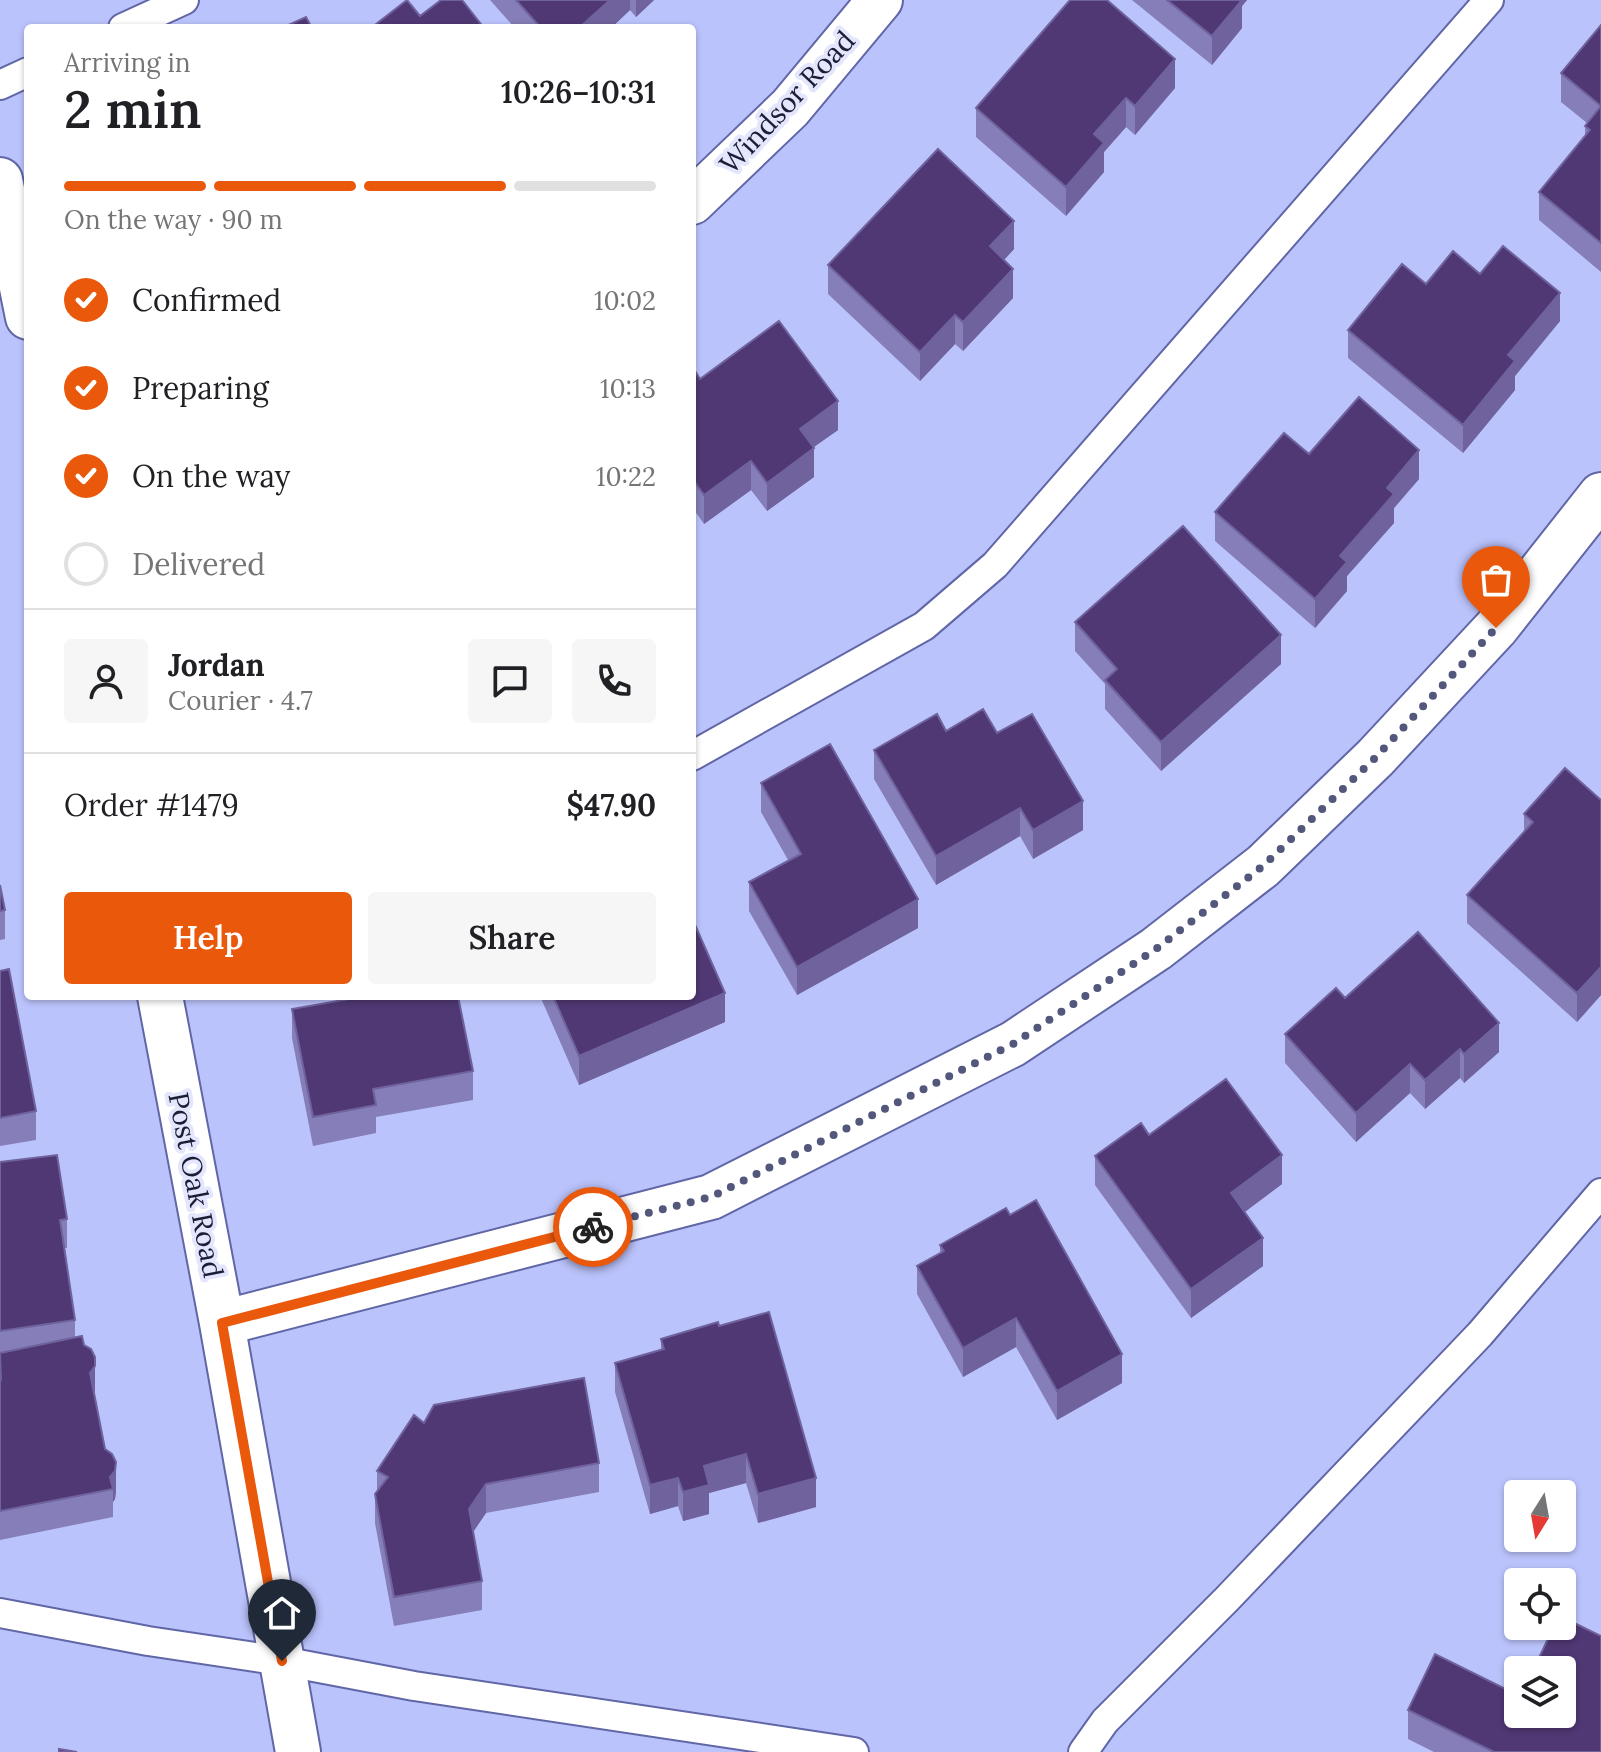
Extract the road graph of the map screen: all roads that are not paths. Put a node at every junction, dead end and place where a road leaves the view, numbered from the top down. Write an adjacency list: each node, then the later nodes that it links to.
1 (184, 0): 4 (lane)
2 (880, 0): 8 (street, Windsor Road)
3 (1489, 0): 11 (lane)
4 (132, 24)
5 (24, 74): 6 (lane)
6 (0, 85)
7 (0, 180): 9 (street)
8 (696, 198)
9 (24, 297)
10 (1601, 495): 14 (street)
11 (696, 754)
12 (161, 1000): 14 (street, Post Oak Road)
13 (1601, 1193): 19 (lane)
14 (222, 1323): 16 (street, Post Oak Road)
15 (0, 1613): 16 (lane)
16 (282, 1661): 17 (street, Post Oak Road); 18 (lane)
17 (298, 1752)
18 (854, 1752)
19 (1083, 1752)

